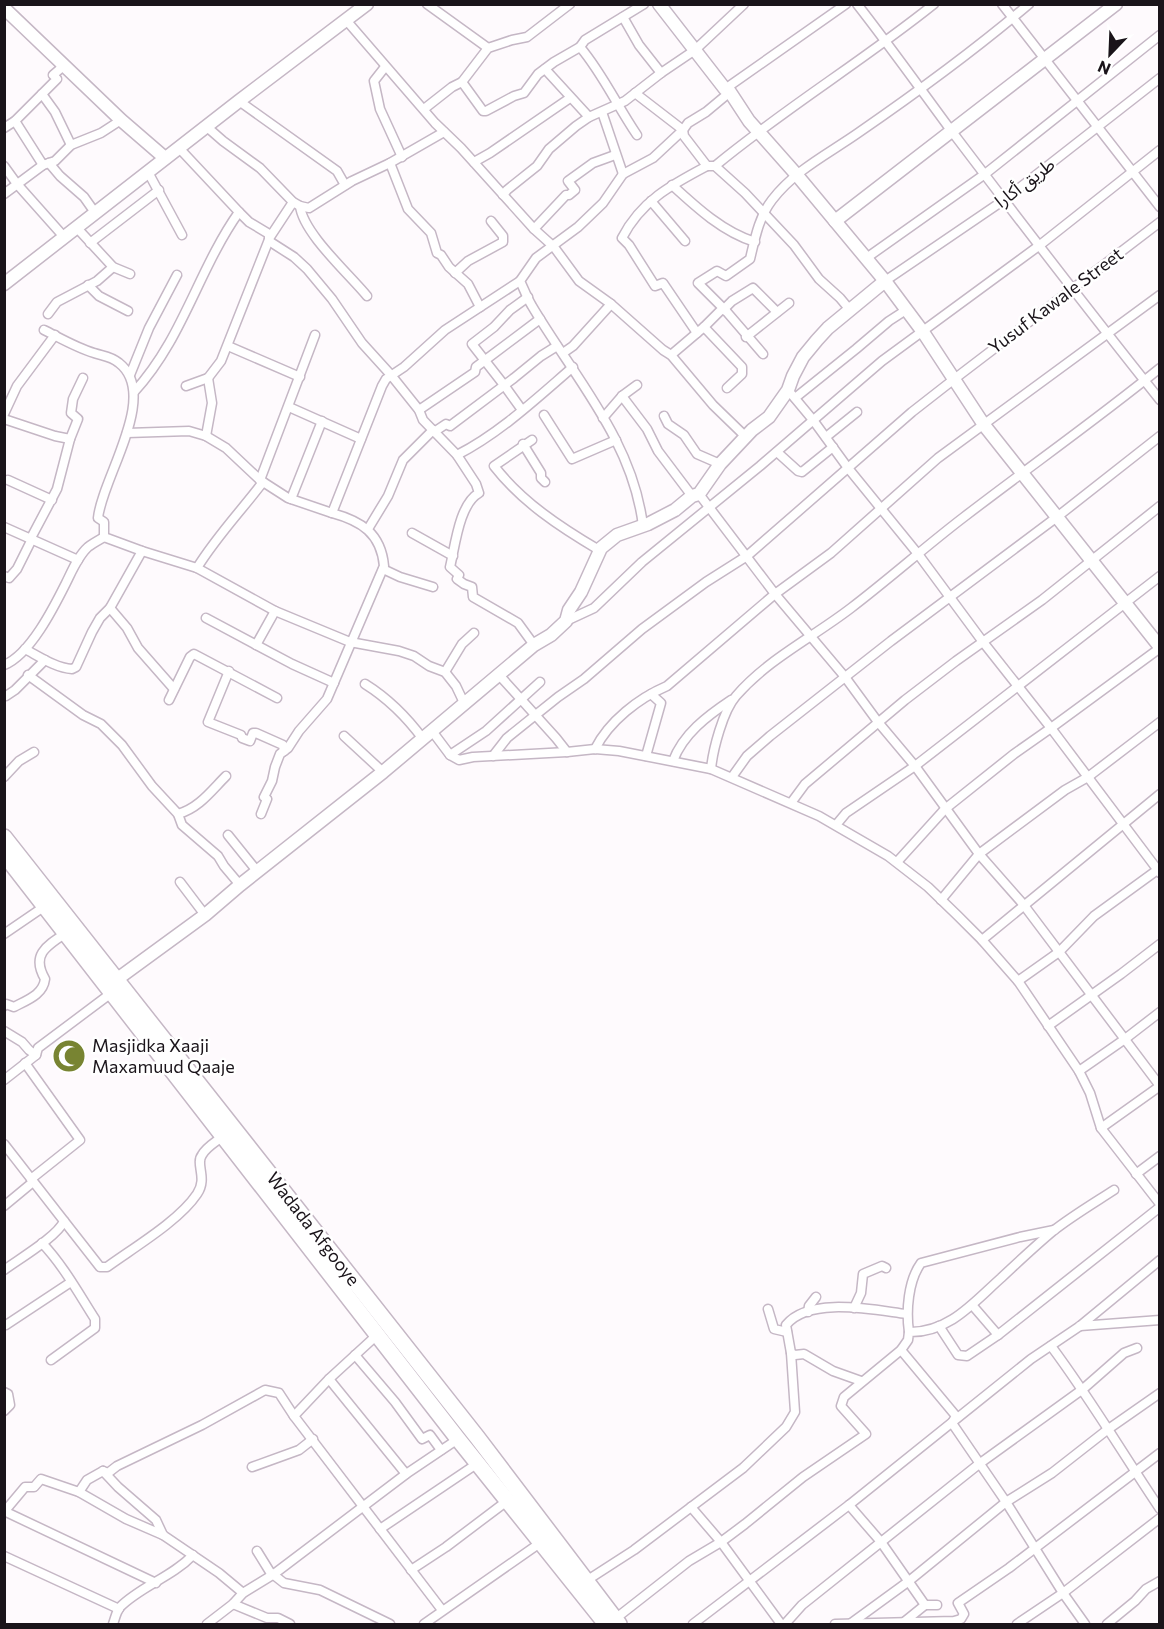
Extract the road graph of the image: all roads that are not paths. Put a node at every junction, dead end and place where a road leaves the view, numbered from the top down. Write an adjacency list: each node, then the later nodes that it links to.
1 (428, 4): 20 (street)
2 (570, 4): 20 (street)
3 (644, 4): 14 (street)
4 (659, 4): 21 (street)
5 (744, 4): 21 (street)
6 (846, 4): 30 (street)
7 (857, 4): 18 (street)
8 (934, 4): 18 (street)
9 (1002, 4): 15 (street)
10 (1029, 4): 15 (street)
11 (1116, 4): 22 (street)
12 (363, 5): 16 (street)
13 (4, 8): 23 (street)
14 (623, 17): 19 (street); 26 (street)
15 (1013, 18): 22 (street); 29 (street)
16 (346, 20): 24 (street); 34 (street)
17 (1160, 35): 35 (street)
18 (887, 42): 29 (street); 46 (street)
19 (580, 47): 25 (street); 36 (street)
20 (488, 48): 28 (street)
21 (695, 50): 26 (street); 30 (street)
22 (1045, 59): 35 (street); 47 (street)
23 (62, 62): 32 (street); 40 (street)
24 (385, 67): 37 (street); 54 (street)
25 (545, 69): 28 (street); 33 (street)
26 (661, 73): 31 (street)
27 (1160, 78): 44 (street, طريق أكارا)
28 (462, 82): 37 (street)
29 (920, 88): 47 (street); 64 (street)
30 (728, 91): 45 (street); 46 (street)
31 (635, 93): 36 (street); 45 (street)
32 (42, 94): 41 (street); 50 (street)
33 (570, 98): 39 (street); 56 (street)
34 (239, 101): 42 (street); 67 (street)
35 (1077, 101): 44 (street); 65 (street)
36 (618, 106): 38 (street); 49 (street)
37 (424, 109): 48 (street)
38 (602, 112): 39 (street); 53 (street)
39 (589, 117): 71 (street)
40 (121, 120): 50 (street); 55 (street)
41 (15, 122): 43 (street); 57 (street)
42 (207, 127): 51 (street); 74 (street)
43 (4, 128)
44 (1098, 128): 61 (street); 72 (street, طريق أكارا)
45 (683, 130): 60 (street); 63 (street)
46 (758, 131): 60 (street); 64 (street)
47 (952, 131): 65 (street); 80 (street)
48 (444, 132): 54 (street); 56 (street)
49 (637, 135)
50 (71, 145): 57 (street)
51 (179, 148): 55 (street); 76 (street)
52 (1160, 150): 61 (street)
53 (615, 155): 63 (street); 83 (street)
54 (402, 157): 58 (street)
55 (165, 158): 62 (street)
56 (474, 162): 71 (street)
57 (46, 164): 66 (street); 78 (street)
58 (390, 164): 67 (street); 94 (street)
59 (4, 166): 66 (street)
60 (711, 166): 68 (street); 77 (street)
61 (1132, 171): 75 (street); 90 (street)
62 (148, 172): 69 (street); 78 (street)
63 (623, 174): 91 (street)
64 (796, 174): 77 (street); 80 (street)
65 (985, 174): 72 (street); 92 (street)
66 (17, 184): 70 (street); 85 (street)
67 (345, 185): 74 (street)
68 (672, 185): 73 (street); 88 (street)
69 (159, 190): 84 (street); 89 (street)
70 (4, 194)
71 (502, 195): 83 (street)
72 (1004, 200): 90 (street); 98 (street, طريق أكارا)
73 (651, 201): 87 (street); 116 (street)
74 (297, 204): 86 (street); 103 (street)
75 (1160, 207)
76 (238, 212): 86 (street); 140 (street)
77 (764, 213): 88 (street); 109 (street)
78 (96, 214): 82 (street)
79 (491, 220): 94 (street)
80 (835, 221): 92 (street)
81 (1160, 222): 101 (street, Yusuf Kawale Street)
82 (77, 228): 85 (street); 89 (street)
83 (534, 229): 91 (street)
84 (182, 236)
85 (65, 238): 99 (street)
86 (269, 241): 122 (street); 130 (street)
87 (685, 241)
88 (754, 242): 108 (street)
89 (90, 243): 93 (street)
90 (1040, 245): 101 (street); 117 (street)
91 (554, 247): 97 (street); 106 (street)
92 (865, 259): 98 (street)
93 (113, 267): 95 (street); 100 (street)
94 (455, 273): 107 (street)
95 (130, 274)
96 (177, 274): 129 (street)
97 (520, 281): 104 (street); 107 (street)
98 (885, 281): 109 (street); 110 (street)
99 (4, 284)
100 (88, 285): 111 (street); 113 (street)
101 (1074, 289): 118 (street); 134 (street, Yusuf Kawale Street)
102 (1160, 295): 118 (street)
103 (367, 296)
104 (528, 297): 114 (street); 126 (street)
105 (789, 303): 112 (street)
106 (611, 304): 123 (street); 125 (street)
107 (480, 307): 130 (street)
108 (724, 310): 112 (street); 116 (street); 121 (street)
109 (850, 310): 141 (street)
110 (906, 310): 117 (street); 141 (street)
111 (128, 311)
112 (777, 312): 121 (street)
113 (48, 314)
114 (540, 319): 123 (street); 126 (street)
115 (44, 330): 119 (street)
116 (701, 330): 125 (street); 139 (street)
117 (923, 332): 134 (street); 152 (street)
118 (1108, 333): 135 (street); 154 (street)
119 (55, 335): 129 (street); 149 (street)
120 (315, 335): 131 (street)
121 (746, 337): 124 (street)
122 (228, 346): 131 (street); 133 (street)
123 (560, 349): 127 (street); 136 (street)
124 (763, 354)
125 (671, 355): 159 (street)
126 (484, 361): 136 (street); 145 (street)
127 (573, 367): 146 (street); 151 (street)
128 (1160, 368): 135 (street)
129 (130, 375): 140 (street)
130 (392, 375): 145 (street); 162 (street)
131 (300, 377): 144 (street)
132 (83, 378): 161 (street)
133 (208, 378): 138 (street); 157 (street)
134 (953, 380): 154 (street); 170 (street, Yusuf Kawale Street)
135 (1144, 380): 143 (street); 171 (street)
136 (504, 385): 146 (street); 155 (street)
137 (637, 385): 142 (street)
138 (186, 386)
139 (727, 388)
140 (134, 392): 156 (street)
141 (791, 394): 152 (street); 159 (street)
142 (621, 396): 151 (street); 175 (street)
143 (1160, 400)
144 (289, 407): 153 (street); 173 (street)
145 (419, 410): 155 (street)
146 (522, 410): 168 (street)
147 (857, 412): 160 (street)
148 (544, 415): 164 (street)
149 (4, 416): 161 (street)
150 (664, 416): 169 (street)
151 (603, 418): 164 (street)
152 (813, 420): 160 (street); 167 (street)
153 (322, 421): 162 (street); 176 (street)
154 (984, 425): 171 (street); 180 (street)
155 (434, 431): 168 (street); 185 (street)
156 (127, 433): 157 (street); 187 (street)
157 (206, 436): 173 (street)
158 (1160, 436): 182 (street)
159 (746, 437): 169 (street)
160 (826, 437): 166 (street)
161 (70, 439): 177 (street)
162 (361, 439): 181 (street)
163 (532, 440): 165 (street)
164 (616, 440): 183 (street)
165 (523, 444): 174 (street); 189 (street)
166 (833, 447): 167 (street); 170 (street)
167 (777, 452): 179 (street)
168 (457, 455): 192 (street)
169 (720, 464): 175 (street)
170 (848, 468): 180 (street); 193 (street, Yusuf Kawale Street)
171 (1023, 473): 182 (street); 191 (street)
172 (8, 480): 177 (street)
173 (261, 481): 176 (street); 196 (street)
174 (544, 482)
175 (696, 495): 179 (street); 183 (street)
176 (291, 499): 181 (street)
177 (52, 500): 188 (street)
178 (1160, 506): 195 (street)
179 (711, 507): 193 (street); 207 (street)
180 (880, 508): 191 (street); 201 (street)
181 (332, 513): 185 (street)
182 (1057, 517): 195 (street); 202 (street)
183 (643, 526): 189 (street)
184 (4, 527): 188 (street)
185 (368, 529): 197 (street)
186 (412, 533): 192 (street)
187 (104, 537): 190 (street); 194 (street)
188 (32, 538): 194 (street); 199 (street)
189 (599, 550): 207 (street)
190 (142, 551): 196 (street); 204 (street)
191 (918, 554): 202 (street); 209 (street)
192 (453, 556): 213 (street)
193 (747, 556): 201 (street); 235 (street, Yusuf Kawale Street)
194 (78, 560): 215 (street)
195 (1091, 560): 203 (street); 211 (street)
196 (197, 568): 205 (street)
197 (383, 569): 200 (street); 210 (street)
198 (1160, 576): 203 (street)
199 (6, 579)
200 (433, 587)
201 (775, 594): 209 (street); 228 (street)
202 (950, 597): 211 (street); 222 (street)
203 (1124, 602): 214 (street); 226 (street)
204 (110, 608): 216 (street); 227 (street)
205 (275, 611): 210 (street); 212 (street)
206 (206, 618): 212 (street)
207 (566, 621): 213 (street)
208 (474, 633): 219 (street)
209 (812, 638): 222 (street); 231 (street)
210 (350, 642): 219 (street); 223 (street)
211 (983, 642): 226 (street); 236 (street)
212 (256, 645): 223 (street)
213 (534, 645): 221 (street)
214 (1160, 648): 238 (street)
215 (25, 649): 216 (street); 217 (street)
216 (45, 660): 220 (street)
217 (4, 665)
218 (229, 671): 227 (street); 230 (street); 242 (street)
219 (445, 672): 234 (street)
220 (27, 675): 229 (street); 259 (street)
221 (500, 676): 232 (street); 234 (street)
222 (845, 677): 236 (street); 254 (street)
223 (333, 682): 242 (street)
224 (540, 682): 232 (street)
225 (365, 684): 239 (street)
226 (1018, 684): 238 (street); 249 (street)
227 (174, 689): 233 (street)
228 (651, 694): 241 (street); 247 (street)
229 (6, 696)
230 (277, 698)
231 (734, 698): 248 (street); 250 (street)
232 (521, 699): 235 (street); 245 (street)
233 (169, 700)
234 (465, 705): 239 (street)
235 (536, 716): 244 (street); 246 (street, Yusuf Kawale Street)
236 (878, 722): 249 (street); 257 (street)
237 (1160, 722): 255 (street)
238 (1051, 728): 255 (street); 258 (street)
239 (427, 735): 245 (street); 251 (street)
240 (344, 736): 251 (street)
241 (595, 749): 244 (street); 247 (street)
242 (284, 751): 260 (street)
243 (34, 752): 253 (street)
244 (567, 752): 246 (street)
245 (450, 755): 246 (street)
246 (493, 756)
247 (646, 756): 248 (street)
248 (673, 761): 250 (street)
249 (915, 766): 258 (street); 262 (street)
250 (711, 769): 254 (street)
251 (383, 772): 268 (street)
252 (226, 776): 259 (street)
253 (4, 777)
254 (732, 777): 257 (street)
255 (1088, 777): 261 (street); 266 (street)
256 (1160, 794): 261 (street)
257 (791, 802): 262 (street)
258 (945, 809): 266 (street); 267 (street)
259 (178, 814): 271 (street)
260 (261, 814)
261 (1122, 824): 269 (street); 273 (street)
262 (836, 825): 267 (street)
263 (228, 835): 268 (street)
264 (4, 837): 282 (highway, Wadada Afgooye)
265 (4, 854): 274 (highway, Wadada Afgooye)
266 (979, 854): 272 (street); 273 (street)
267 (897, 862): 272 (street)
268 (257, 871): 271 (street)
269 (1159, 871): 280 (street)
270 (180, 882): 275 (street)
271 (240, 885): 275 (street)
272 (941, 900): 278 (street)
273 (1023, 904): 278 (street); 280 (street)
274 (45, 906): 276 (highway, Wadada Afgooye); 277 (street)
275 (205, 915): 282 (street)
276 (66, 933): 282 (highway, Wadada Afgooye); 284 (street)
277 (4, 934)
278 (982, 940): 281 (street)
279 (1160, 944): 283 (street)
280 (1059, 952): 281 (street); 283 (street)
281 (1018, 981): 286 (street)
282 (115, 987): 289 (street); 295 (highway, Wadada Afgooye); 369 (highway, Wadada Afgooye)
283 (1092, 994): 286 (street); 288 (street)
284 (4, 1006)
285 (1160, 1012): 288 (street)
286 (1048, 1026): 291 (street)
287 (4, 1030): 289 (street)
288 (1125, 1039): 291 (street); 293 (street)
289 (36, 1055): 290 (street)
290 (25, 1064): 292 (street); 299 (street)
291 (1079, 1071): 294 (street)
292 (4, 1080)
293 (1159, 1086): 294 (street)
294 (1101, 1128): 298 (street)
295 (223, 1136): 303 (street); 322 (highway, Wadada Afgooye)
296 (4, 1144): 299 (street)
297 (1160, 1156): 298 (street)
298 (1136, 1174): 301 (street)
299 (32, 1181): 302 (street); 303 (street)
300 (1114, 1190): 304 (street)
301 (1160, 1205): 323 (street)
302 (4, 1206)
303 (64, 1221): 305 (street)
304 (1054, 1230): 311 (street); 315 (street)
305 (42, 1243): 308 (street); 309 (street)
306 (1160, 1260): 319 (street)
307 (886, 1268): 312 (street)
308 (4, 1270)
309 (71, 1282): 317 (street); 329 (street)
310 (816, 1297): 314 (street)
311 (973, 1306): 318 (street); 323 (street)
312 (854, 1308): 314 (street); 315 (street)
313 (768, 1309): 320 (street)
314 (808, 1312): 320 (street)
315 (906, 1314): 321 (street)
316 (1160, 1320): 319 (street)
317 (6, 1325)
318 (939, 1326): 321 (street); 323 (street)
319 (1080, 1326): 324 (street)
320 (787, 1332): 327 (street)
321 (909, 1332): 326 (street)
322 (378, 1335): 328 (street); 340 (highway, Wadada Afgooye)
323 (998, 1335)
324 (1051, 1346): 332 (street); 337 (street)
325 (1137, 1348): 332 (street)
326 (901, 1350): 331 (street); 337 (street)
327 (791, 1353): 331 (street); 354 (street)
328 (355, 1355): 330 (street); 341 (street)
329 (51, 1360)
330 (329, 1379): 336 (street); 348 (street)
331 (861, 1382): 360 (street)
332 (1083, 1389): 338 (street); 344 (street)
333 (4, 1392): 335 (street)
334 (1160, 1393): 338 (street)
335 (4, 1411)
336 (294, 1416): 339 (street); 346 (street)
337 (952, 1423): 344 (street); 352 (street)
338 (1107, 1430): 347 (street); 351 (street)
339 (313, 1439): 345 (street); 353 (street)
340 (458, 1440): 341 (street); 343 (highway, Wadada Afgooye)
341 (441, 1450): 348 (street)
342 (1160, 1453): 347 (street)
343 (478, 1463): 350 (highway, Wadada Afgooye); 358 (street)
344 (979, 1464): 351 (street); 361 (street)
345 (252, 1467)
346 (103, 1471): 349 (street); 359 (street)
347 (1135, 1472): 355 (street); 363 (street)
348 (406, 1474): 353 (street)
349 (79, 1492): 356 (street); 359 (street)
350 (507, 1501): 362 (highway, Wadada Afgooye); 367 (street)
351 (1006, 1502): 363 (street); 370 (street)
352 (849, 1505): 361 (street); 372 (street)
353 (363, 1507): 358 (street); 368 (street)
354 (691, 1507): 360 (street); 369 (street)
355 (1160, 1509)
356 (5, 1512): 373 (street)
357 (1160, 1518): 375 (street)
358 (380, 1529): 367 (street)
359 (163, 1535): 365 (street)
360 (721, 1542): 372 (street); 382 (street)
361 (881, 1542): 370 (street); 389 (street)
362 (540, 1543): 380 (street); 382 (highway, Wadada Afgooye)
363 (1035, 1548): 375 (street); 381 (street)
364 (257, 1551): 368 (street)
365 (193, 1555): 373 (street); 374 (street)
366 (4, 1556): 379 (street)
367 (411, 1570): 380 (street)
368 (274, 1574): 374 (street); 386 (street)
369 (586, 1581): 382 (highway, Wadada Afgooye)
370 (909, 1581): 377 (street); 391 (street)
371 (1160, 1581): 394 (street)
372 (750, 1582): 388 (street); 389 (street)
373 (156, 1583): 379 (street)
374 (243, 1593): 376 (street)
375 (1063, 1593): 392 (street); 393 (street)
376 (233, 1604): 384 (street); 385 (street)
377 (925, 1605): 378 (street); 381 (street)
378 (937, 1605)
379 (119, 1609): 383 (street)
380 (442, 1610): 387 (street)
381 (904, 1622): 391 (street)
382 (613, 1623)
383 (113, 1624)
384 (207, 1624)
385 (290, 1624)
386 (390, 1624)
387 (424, 1624)
388 (693, 1624)
389 (783, 1624)
390 (835, 1624): 391 (street)
391 (850, 1624)
392 (1017, 1624)
393 (1085, 1624)
394 (1107, 1624)

